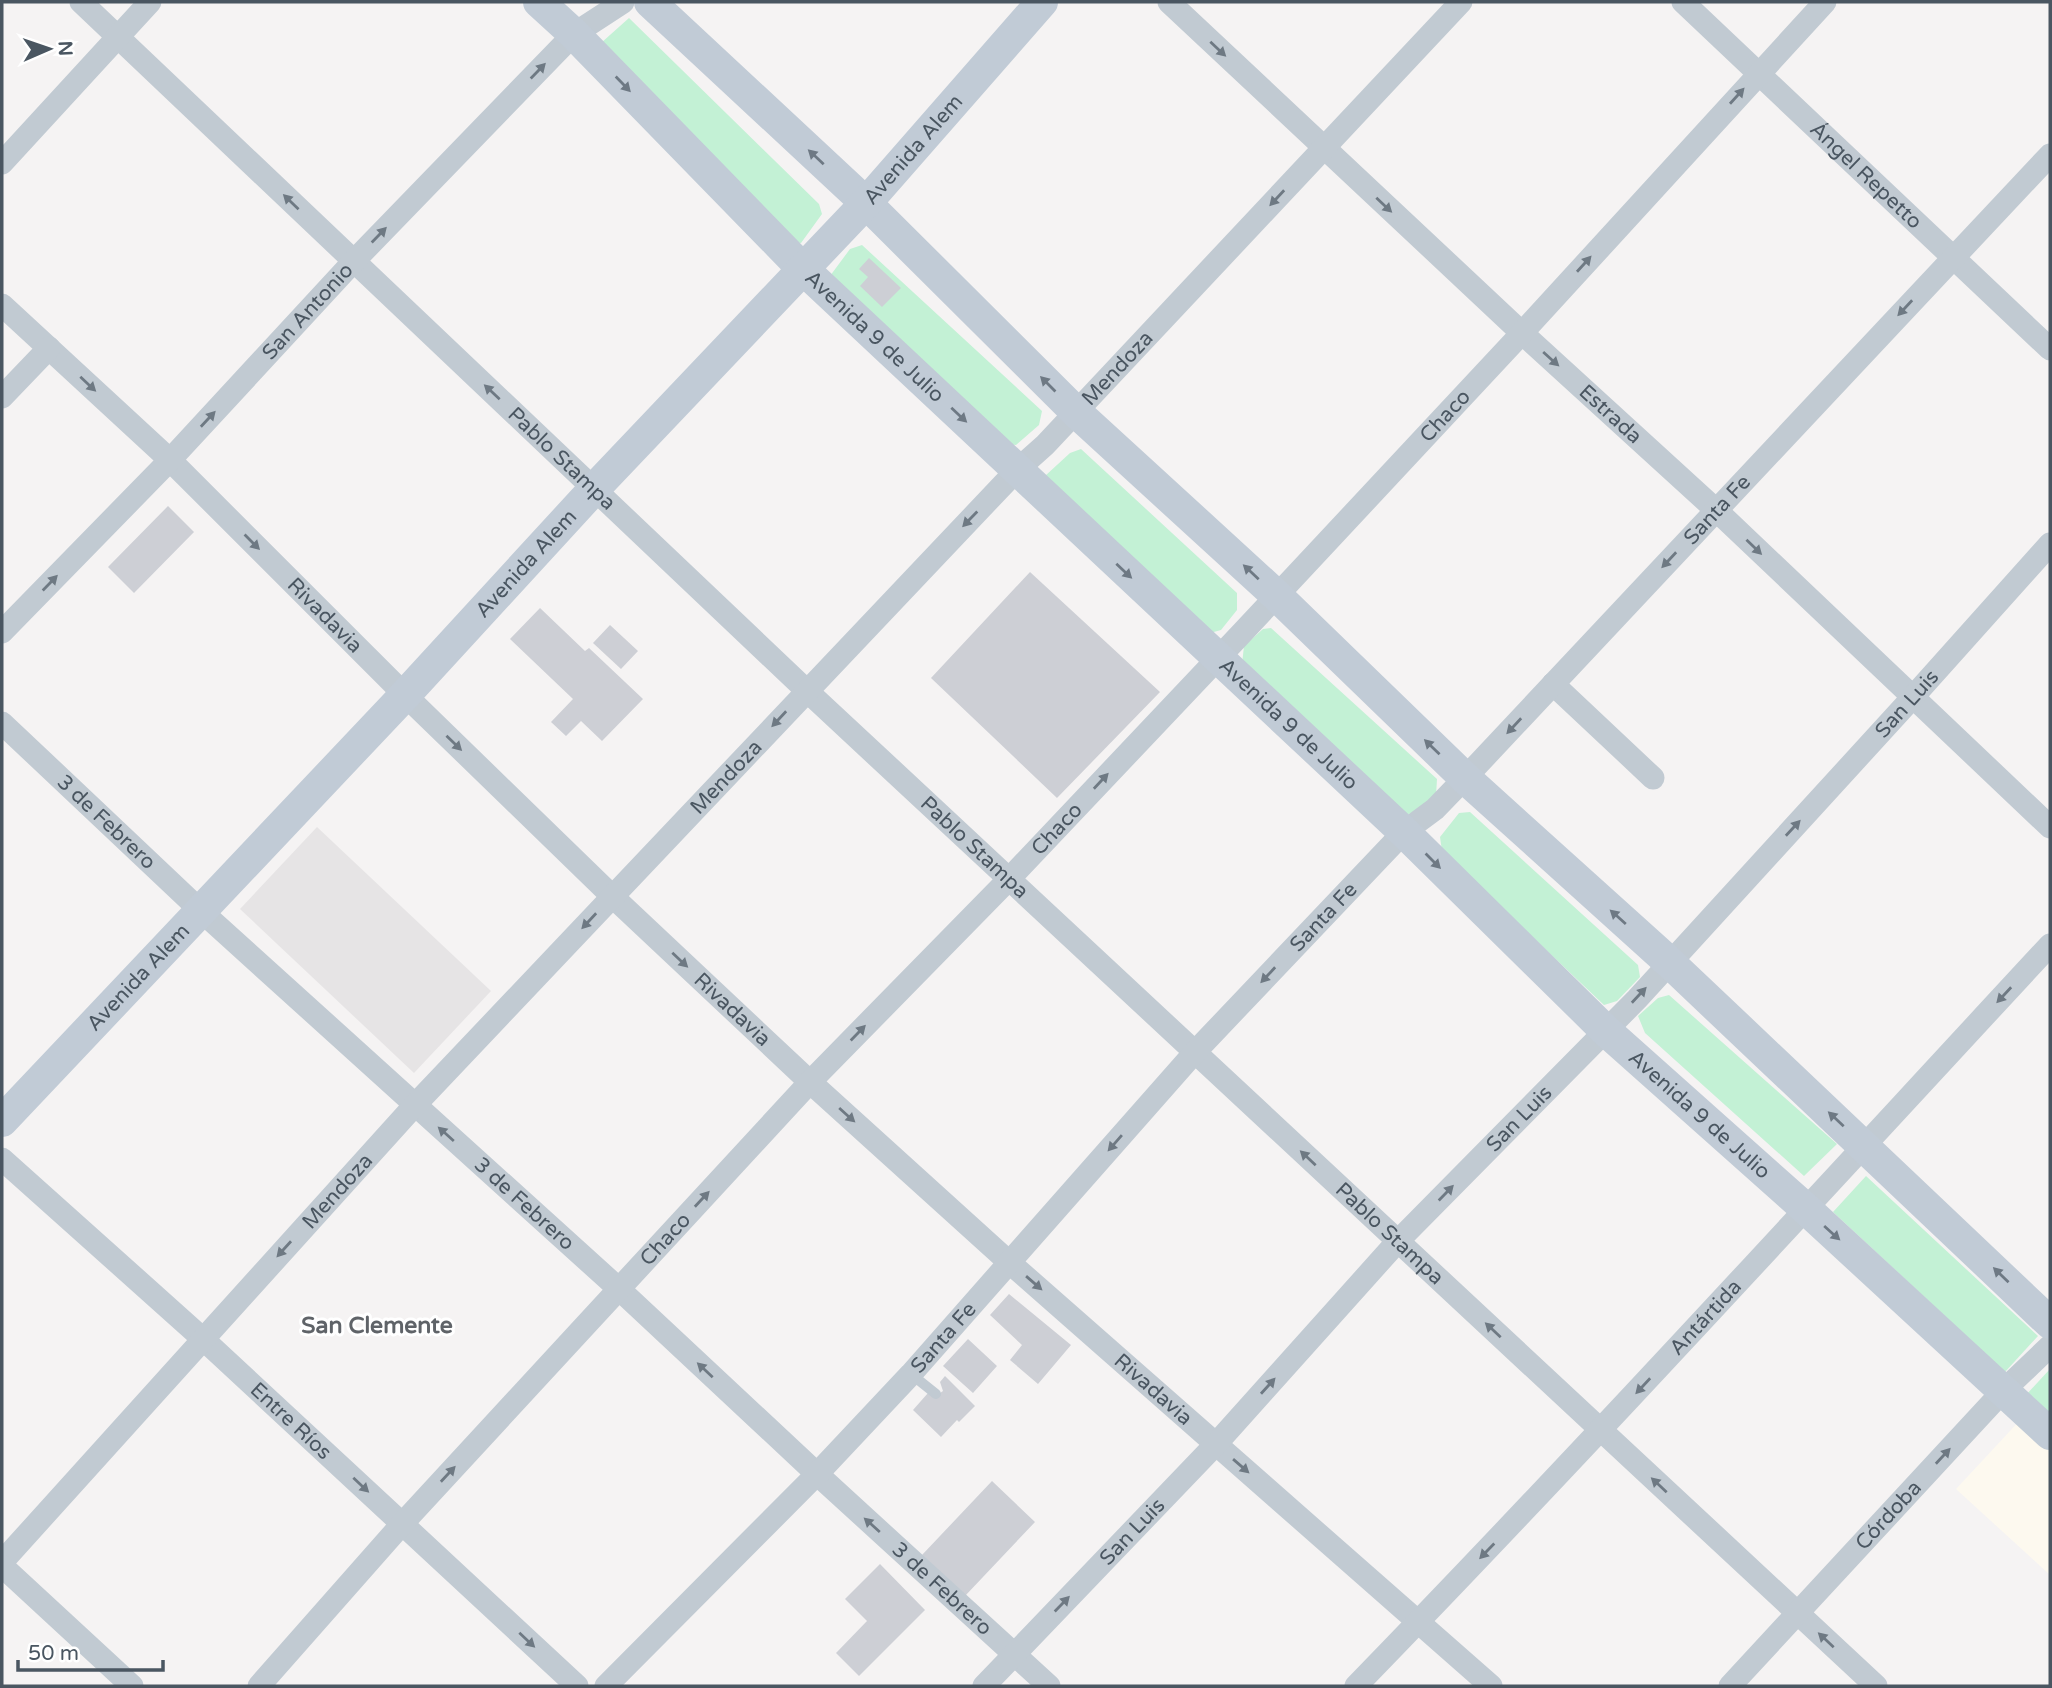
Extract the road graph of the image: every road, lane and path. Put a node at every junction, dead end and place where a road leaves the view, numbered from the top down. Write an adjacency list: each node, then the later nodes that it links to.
1 (81, 2): 12 (street, Pablo Stampa)
2 (150, 2): 12 (street)
3 (539, 2): 11 (main road, Avenida 9 de Julio)
4 (623, 2): 11 (street, San Antonio)
5 (650, 2): 17 (main road, one-way to 5)
6 (1042, 2): 17 (main road, Avenida Alem)
7 (1169, 2): 14 (street, Estrada, one-way to 14)
8 (1461, 2): 14 (street, Mendoza)
9 (1683, 2): 13 (street, Ángel Repetto)
10 (1825, 2): 13 (street, Chaco)
11 (574, 34): 19 (street, San Antonio, one-way to 11); 20 (main road, Avenida 9 de Julio, one-way to 20)
12 (118, 36): 16 (street); 19 (street, Pablo Stampa, one-way to 12)
13 (1758, 73): 18 (street, Ángel Repetto); 22 (street, Chaco, one-way to 13)
14 (1324, 149): 22 (street, Estrada, one-way to 22); 26 (street, Mendoza, one-way to 26)
15 (2050, 155): 18 (street, Santa Fe)
16 (2, 163)
17 (866, 203): 20 (main road, Avenida Alem); 26 (main road, one-way to 17)
18 (1952, 258): 24 (street, Ángel Repetto); 30 (street, Santa Fe, one-way to 30)
19 (353, 262): 27 (street, San Antonio, one-way to 19); 29 (street, Pablo Stampa, one-way to 19)
20 (802, 268): 28 (main road, Avenida 9 de Julio, one-way to 28); 29 (main road, Avenida Alem)
21 (2, 305): 23 (street, Rivadavia)
22 (1522, 333): 30 (street, Estrada, one-way to 30); 32 (street, Chaco)
23 (49, 348): 25 (street); 27 (street, Rivadavia, one-way to 27)
24 (2050, 349)
25 (2, 397)
26 (1076, 412): 28 (street, Mendoza); 32 (main road, one-way to 26)
27 (170, 460): 33 (street, San Antonio, one-way to 27); 37 (street, Rivadavia, one-way to 37)
28 (1017, 470): 34 (main road, Avenida 9 de Julio, one-way to 34); 36 (street, Mendoza, one-way to 36)
29 (596, 488): 36 (street, Pablo Stampa); 37 (main road, Avenida Alem)
30 (1716, 510): 35 (street, Santa Fe, one-way to 35); 38 (street, Estrada, one-way to 38)
31 (2050, 544): 38 (street, San Luis)
32 (1276, 595): 34 (street, Chaco); 40 (main road, one-way to 32)
33 (2, 632)
34 (1217, 658): 43 (main road, Avenida 9 de Julio); 44 (street, Chaco, one-way to 34)
35 (1553, 684): 40 (street, Santa Fe, one-way to 40); 41 (street)
36 (806, 690): 44 (street, Pablo Stampa); 45 (street, Mendoza, one-way to 45)
37 (405, 695): 45 (street, Rivadavia, one-way to 45); 46 (main road, Avenida Alem)
38 (1912, 698): 42 (street, Estrada); 48 (street, San Luis, one-way to 38)
39 (2, 723): 46 (street, 3 de Febrero)
40 (1465, 778): 43 (street, Santa Fe); 48 (main road, one-way to 40)
41 (1653, 778)
42 (2050, 827)
43 (1404, 832): 49 (main road, Avenida 9 de Julio, one-way to 49); 50 (street, Santa Fe, one-way to 50)
44 (1010, 878): 50 (street, Pablo Stampa); 51 (street, Chaco, one-way to 44)
45 (612, 896): 51 (street, Rivadavia, one-way to 51); 52 (street, Mendoza, one-way to 52)
46 (201, 911): 52 (street, 3 de Febrero); 53 (main road, Avenida Alem)
47 (2050, 945): 54 (street, Antártida, one-way to 54)
48 (1669, 962): 49 (street, San Luis, one-way to 48); 54 (main road, one-way to 48)
49 (1605, 1030): 56 (main road, Avenida 9 de Julio); 57 (street, San Luis, one-way to 49)
50 (1195, 1052): 57 (street, Pablo Stampa, one-way to 50); 58 (street, Santa Fe, one-way to 58)
51 (810, 1082): 58 (street, Rivadavia, one-way to 58); 59 (street, Chaco, one-way to 51)
52 (414, 1106): 59 (street, 3 de Febrero, one-way to 52); 61 (street, Mendoza, one-way to 61)
53 (2, 1121)
54 (1864, 1145): 56 (street, Antártida); 60 (main road, one-way to 54)
55 (2, 1159): 61 (street, Entre Ríos)
56 (1805, 1209): 64 (main road, Avenida 9 de Julio, one-way to 64); 66 (street, Antártida, one-way to 66)
57 (1398, 1241): 66 (street, Pablo Stampa, one-way to 57); 68 (street, San Luis, one-way to 57)
58 (1010, 1263): 63 (street, Santa Fe); 68 (street, Rivadavia, one-way to 68)
59 (619, 1289): 69 (street, 3 de Febrero, one-way to 59); 70 (street, Chaco, one-way to 59)
60 (2050, 1322)
61 (203, 1339): 70 (street, Entre Ríos, one-way to 70); 71 (street, Mendoza)
62 (2050, 1346): 64 (street, Córdoba)
63 (920, 1373): 65 (lane); 69 (street, Santa Fe)
64 (2004, 1390): 67 (main road, Avenida 9 de Julio); 72 (street, Córdoba, one-way to 64)
65 (936, 1394)
66 (1601, 1432): 72 (street, Pablo Stampa, one-way to 66); 73 (street, Antártida, one-way to 73)
67 (2050, 1434)
68 (1216, 1444): 73 (street, Rivadavia, one-way to 73); 74 (street, San Luis, one-way to 68)
69 (817, 1474): 74 (street, 3 de Febrero, one-way to 69); 78 (street, Santa Fe)
70 (402, 1524): 76 (street, Chaco); 77 (street, Entre Ríos, one-way to 77)
71 (2, 1564): 75 (street)
72 (1798, 1614): 83 (street, Córdoba); 84 (street, Pablo Stampa, one-way to 72)
73 (1419, 1622): 81 (street, Antártida); 82 (street, Rivadavia)
74 (1014, 1654): 79 (street, San Luis); 80 (street, 3 de Febrero)
75 (132, 1686)
76 (259, 1686)
77 (577, 1686)
78 (606, 1686)
79 (984, 1686)
80 (1049, 1686)
81 (1356, 1686)
82 (1491, 1686)
83 (1730, 1686)
84 (1876, 1686)

